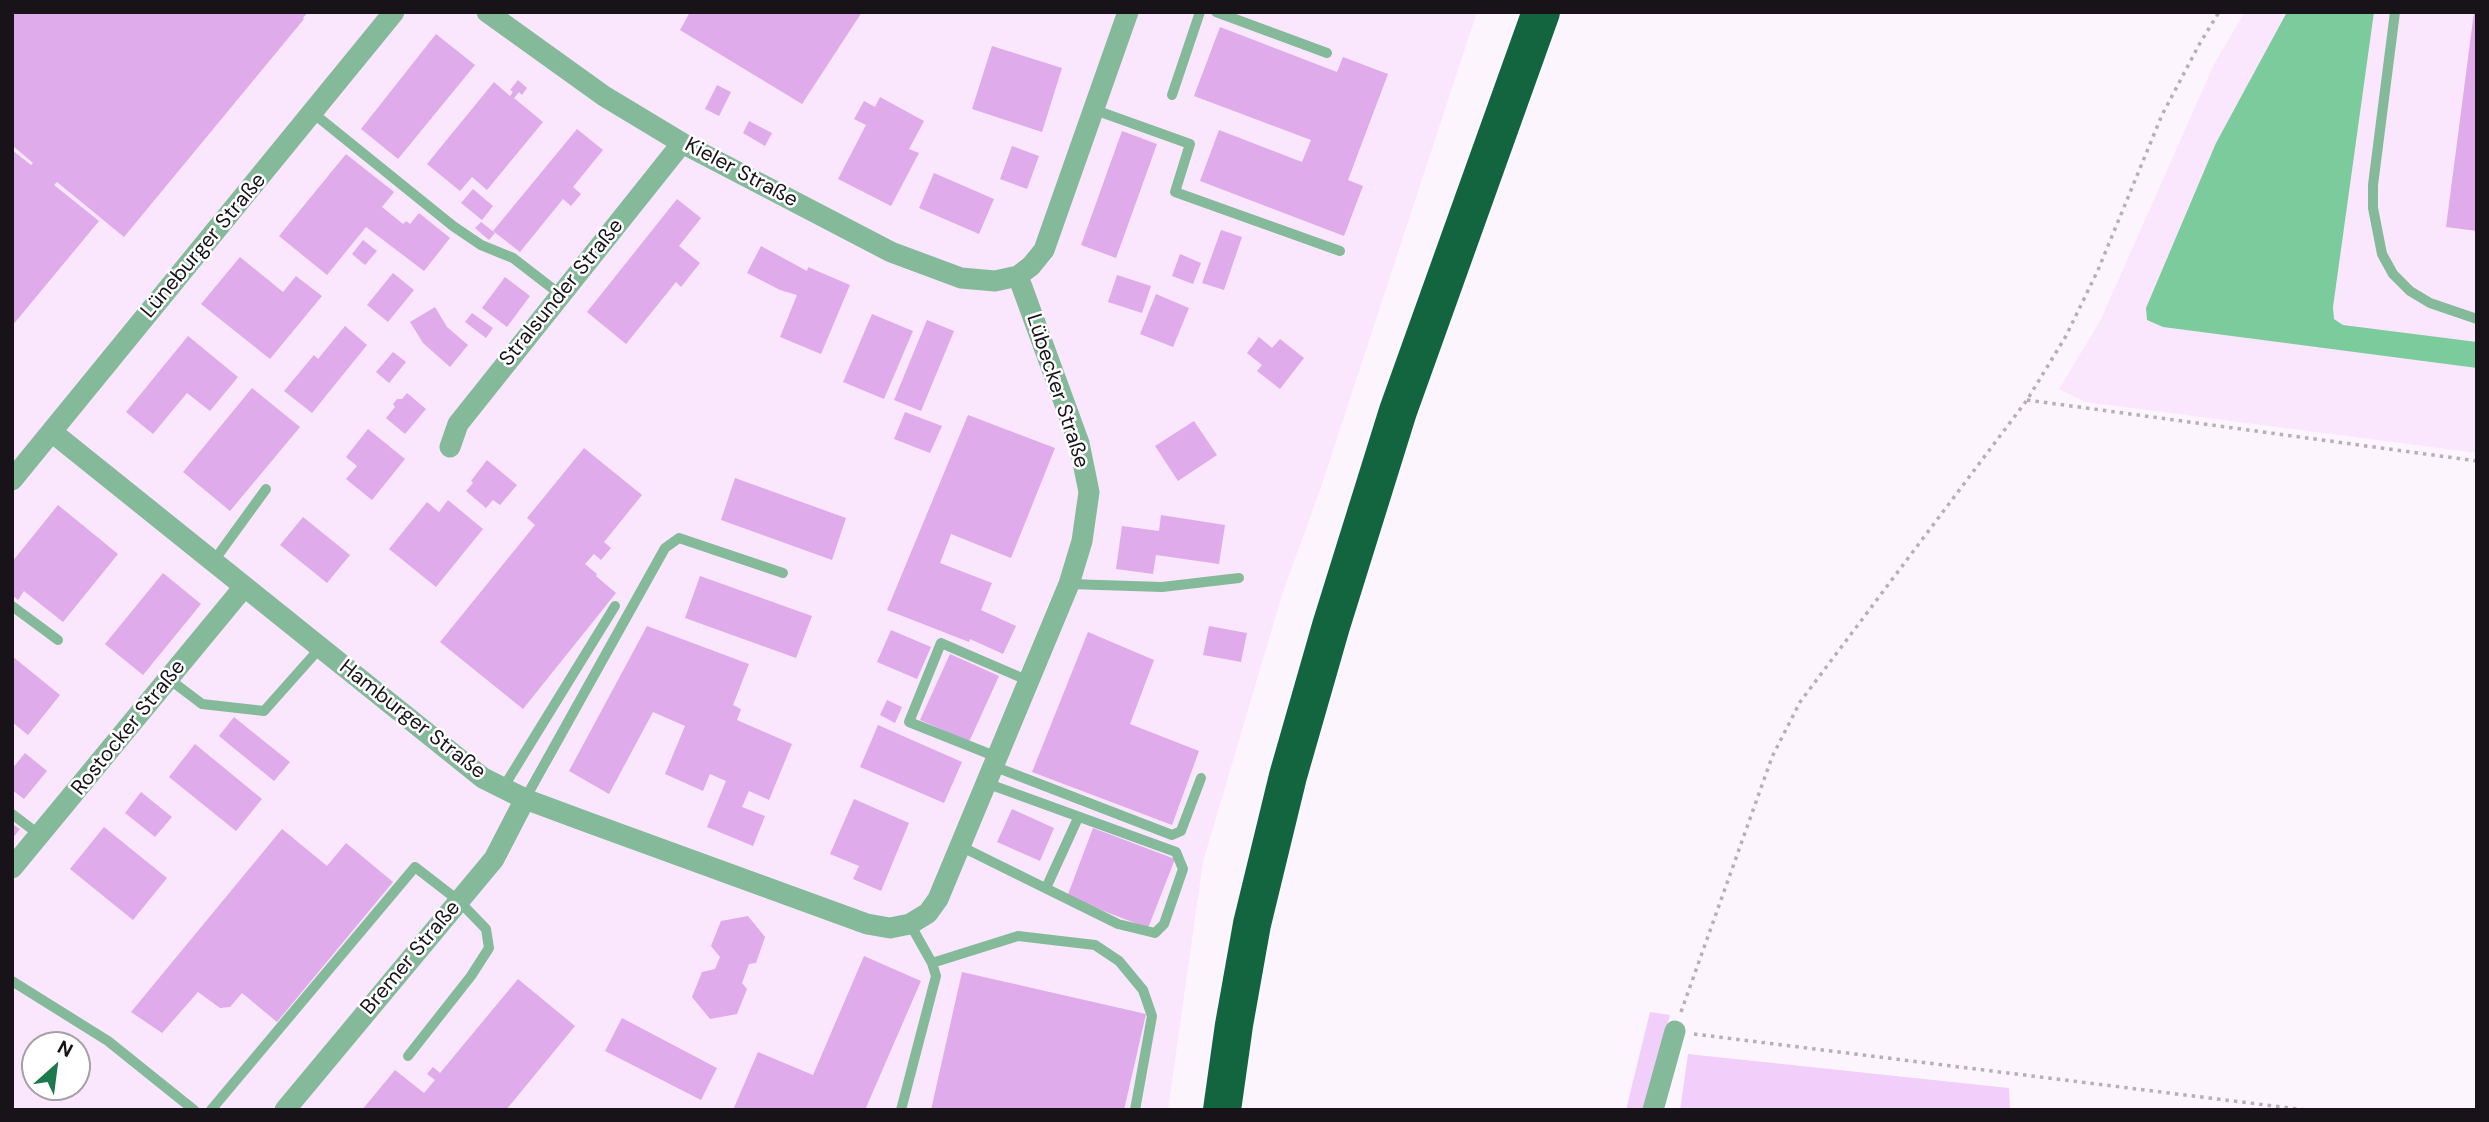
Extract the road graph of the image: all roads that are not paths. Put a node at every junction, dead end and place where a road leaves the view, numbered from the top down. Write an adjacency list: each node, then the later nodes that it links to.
1 (394, 12): 12 (street, Lüneburger Straße)
2 (487, 12): 13 (street, Kieler Straße)
3 (1128, 12): 11 (street)
4 (1200, 12): 10 (lane)
5 (1216, 12): 9 (lane)
6 (1514, 12): 54 (highway)
7 (1541, 12): 55 (highway)
8 (2395, 12): 17 (lane)
9 (1327, 53)
10 (1172, 95)
11 (1095, 110): 14 (lane); 15 (street)
12 (313, 113): 16 (lane); 18 (street, Lüneburger Straße)
13 (682, 142): 15 (street, Kieler Straße); 16 (street, Stralsunder Straße)
14 (1340, 251)
15 (1018, 276): 25 (street, Lübecker Straße)
16 (561, 295): 19 (street, Stralsunder Straße)
17 (2477, 319)
18 (52, 432): 20 (street, Lüneburger Straße); 22 (street, Hamburger Straße)
19 (450, 447)
20 (12, 480)
21 (266, 489): 22 (lane)
22 (213, 562): 26 (street, Hamburger Straße)
23 (783, 573): 36 (lane)
24 (1239, 578): 25 (lane)
25 (1069, 584): 32 (street, Lübecker Straße)
26 (244, 587): 30 (street, Hamburger Straße); 31 (street, Rostocker Straße)
27 (12, 606): 29 (lane)
28 (615, 606): 35 (lane)
29 (58, 640)
30 (320, 648): 31 (lane); 35 (street, Hamburger Straße)
31 (169, 679): 39 (street, Rostocker Straße)
32 (1029, 681): 33 (street, Lübecker Straße); 33 (lane)
33 (992, 769): 34 (lane); 38 (lane); 40 (street, Lübecker Straße)
34 (1200, 778)
35 (503, 788): 36 (street, Hamburger Straße)
36 (525, 799): 43 (street, Bremer Straße); 44 (street, Hamburger Straße)
37 (12, 814): 39 (lane)
38 (1078, 818): 42 (lane); 42 (lane)
39 (41, 836): 41 (street, Rostocker Straße)
40 (960, 846): 42 (lane); 44 (street, Lübecker Straße)
41 (12, 868)
42 (1046, 888)
43 (459, 901): 48 (lane); 50 (lane); 51 (street, Bremer Straße)
44 (910, 924): 45 (lane)
45 (932, 963): 52 (lane); 53 (lane)
46 (12, 981): 49 (lane)
47 (1675, 1031): 56 (street)
48 (408, 1056)
49 (194, 1110)
50 (211, 1110)
51 (285, 1110)
52 (901, 1110)
53 (1135, 1110)
54 (1200, 1110)
55 (1222, 1110)
56 (1653, 1110)

